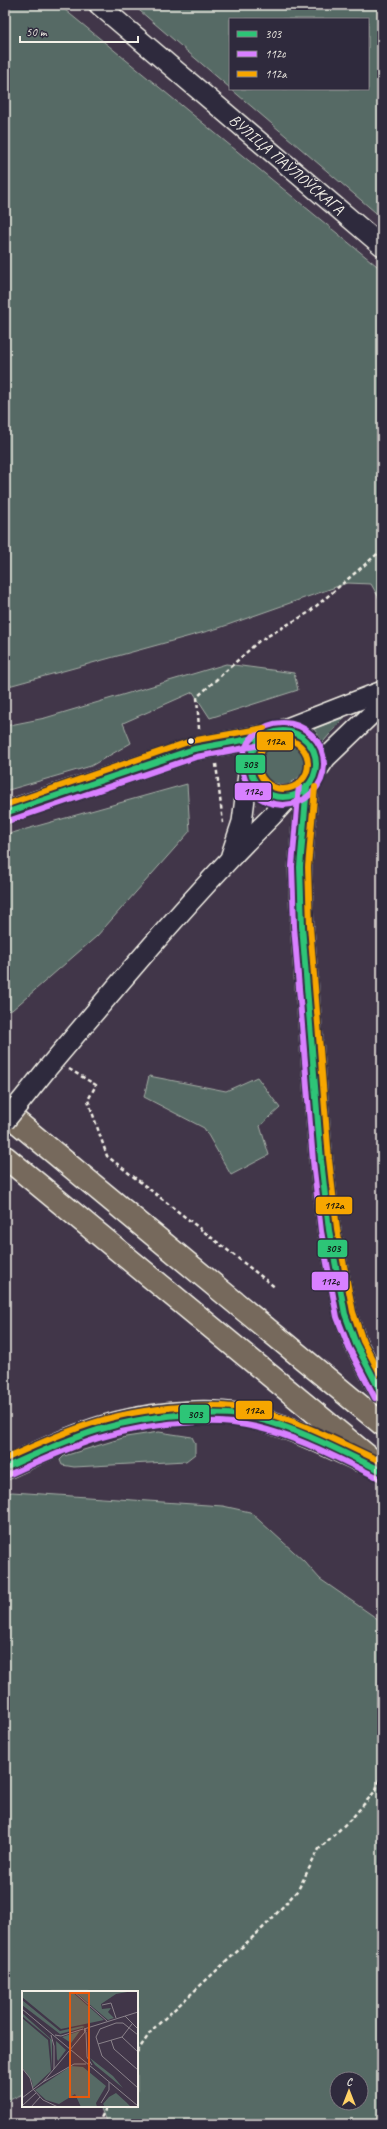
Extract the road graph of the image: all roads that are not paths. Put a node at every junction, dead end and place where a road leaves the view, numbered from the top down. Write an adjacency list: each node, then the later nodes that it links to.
1 (99, 5): 2 (main road, ВУЛІЦА ПАЎЛОЎСКАГА)
2 (382, 246)
3 (382, 691): 5 (main road)
4 (382, 704): 7 (main road)
5 (272, 734): 6 (main road); 7 (main road); 8 (highway)
6 (250, 763): 7 (main road); 9 (main road)
7 (304, 786): 9 (main road); 13 (highway)
8 (5, 813)
9 (229, 860): 11 (main road, bridge)
10 (5, 1112): 14 (highway)
11 (5, 1121)
12 (5, 1157): 16 (highway)
13 (382, 1394)
14 (382, 1424)
15 (5, 1468): 16 (highway)
16 (382, 1470)

